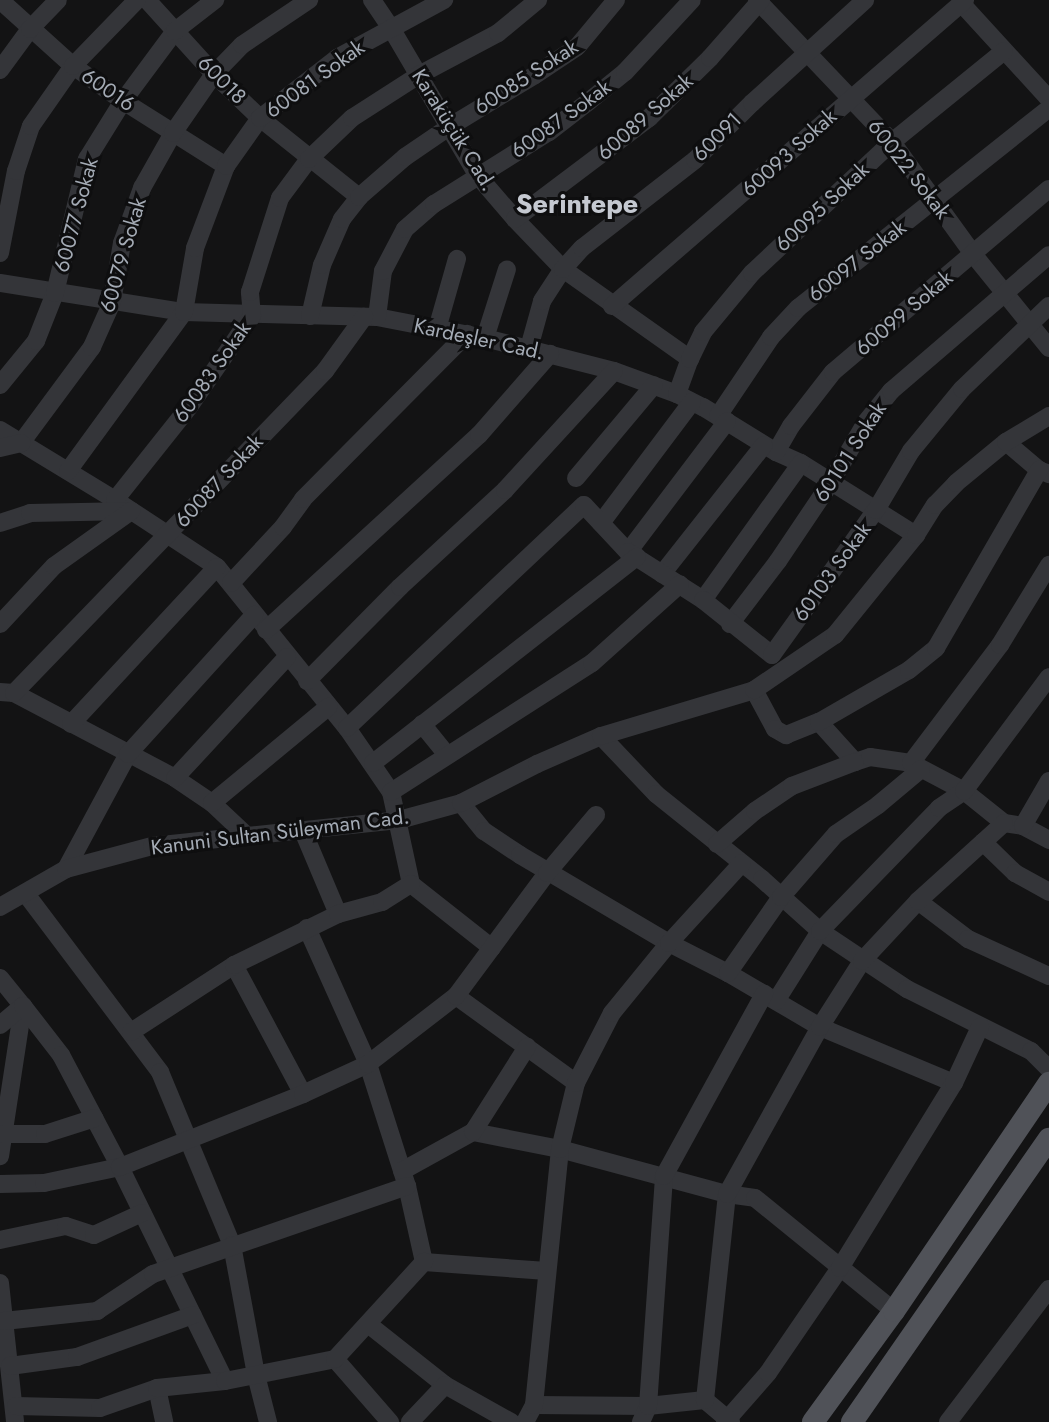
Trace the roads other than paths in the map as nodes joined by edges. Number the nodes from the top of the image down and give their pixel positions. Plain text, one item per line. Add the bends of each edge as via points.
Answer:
1 (0, 0) edge
2 (58, 0) edge
3 (137, 0) edge
4 (147, 0) edge
5 (215, 0) edge
6 (309, 0) edge
7 (372, 0) edge
8 (444, 0) edge
9 (538, 0) edge
10 (616, 0) edge
11 (692, 0) edge
12 (866, 0) edge
13 (759, 1) edge
14 (963, 2) edge
15 (391, 28) junction
16 (30, 29) junction
17 (175, 31) junction
18 (808, 51) junction
19 (1004, 51) junction
20 (73, 66) junction
21 (0, 70) edge
22 (214, 74) junction
23 (419, 75) junction
24 (851, 97) junction
25 (1049, 99) edge
26 (123, 101) junction
27 (1049, 108) edge
28 (260, 118) junction
29 (449, 126) junction
30 (173, 133) junction
31 (892, 142) junction
32 (309, 159) junction
33 (226, 166) junction
34 (478, 176) junction
35 (1049, 189) edge
36 (359, 197) junction
37 (936, 200) junction
38 (515, 219) junction
39 (0, 253) edge
40 (973, 255) junction
41 (1049, 255) edge
42 (457, 259) dead end
43 (507, 269) dead end
44 (563, 269) junction
45 (0, 283) edge
46 (55, 293) junction
47 (1005, 295) junction
48 (112, 302) junction
49 (612, 306) junction
50 (1049, 306) edge
51 (184, 312) junction
52 (252, 316) junction
53 (310, 316) junction
54 (371, 317) junction
55 (1032, 325) junction
56 (437, 328) junction
57 (466, 334) junction
58 (485, 338) junction
59 (529, 348) junction
60 (1049, 348) edge
61 (550, 354) junction
62 (690, 359) junction
63 (614, 371) junction
64 (0, 385) edge
65 (654, 385) junction
66 (685, 398) junction
67 (1049, 416) edge
68 (722, 418) junction
69 (0, 430) edge
70 (1006, 442) junction
71 (21, 443) junction
72 (0, 448) edge
73 (770, 448) junction
74 (801, 463) junction
75 (68, 471) junction
76 (1044, 472) edge
77 (576, 478) dead end
78 (831, 482) junction
79 (115, 500) junction
80 (876, 510) junction
81 (131, 511) junction
82 (0, 523) edge
83 (602, 523) junction
84 (916, 535) junction
85 (168, 536) junction
86 (633, 555) junction
87 (1049, 565) edge
88 (217, 567) junction
89 (662, 574) junction
90 (231, 583) junction
91 (680, 584) junction
92 (703, 600) junction
93 (254, 615) junction
94 (0, 624) edge
95 (729, 624) junction
96 (266, 630) junction
97 (772, 655) junction
98 (287, 657) junction
99 (787, 668) junction
100 (1049, 677) edge
101 (307, 681) junction
102 (754, 690) junction
103 (3, 693) edge
104 (328, 707) junction
105 (819, 722) junction
106 (71, 724) junction
107 (422, 724) junction
108 (347, 728) junction
109 (601, 736) junction
110 (128, 754) junction
111 (447, 755) junction
112 (855, 762) junction
113 (373, 764) junction
114 (916, 766) junction
115 (175, 778) junction
116 (1049, 781) edge
117 (964, 791) junction
118 (391, 792) junction
119 (212, 803) junction
120 (461, 803) junction
121 (596, 815) dead end
122 (399, 820) junction
123 (1004, 823) junction
124 (1023, 826) junction
125 (303, 831) junction
126 (247, 836) junction
127 (1049, 840) edge
128 (983, 842) junction
129 (717, 844) junction
130 (742, 863) junction
131 (66, 869) junction
132 (547, 873) junction
133 (411, 884) junction
134 (1049, 892) edge
135 (26, 894) junction
136 (781, 897) junction
137 (918, 901) junction
138 (0, 907) edge
139 (338, 914) junction
140 (307, 928) junction
141 (820, 931) junction
142 (669, 943) junction
143 (492, 948) junction
144 (862, 961) junction
145 (234, 964) junction
146 (728, 973) junction
147 (1049, 976) edge
148 (0, 978) edge
149 (456, 996) junction
150 (770, 997) junction
151 (22, 1006) junction
152 (0, 1025) edge
153 (820, 1027) junction
154 (980, 1027) junction
155 (131, 1032) junction
156 (527, 1047) junction
157 (368, 1064) junction
158 (1049, 1069) edge
159 (576, 1083) junction
160 (954, 1083) junction
161 (1049, 1083) edge
162 (303, 1094) junction
163 (95, 1118) junction
164 (473, 1132) junction
165 (3, 1134) junction
166 (1049, 1139) edge
167 (189, 1141) junction
168 (560, 1149) junction
169 (0, 1155) edge
170 (120, 1167) junction
171 (664, 1176) junction
172 (404, 1178) junction
173 (0, 1184) edge
174 (728, 1194) junction
175 (142, 1213) junction
176 (0, 1240) edge
177 (232, 1245) junction
178 (424, 1262) junction
179 (170, 1268) junction
180 (840, 1268) junction
181 (547, 1271) junction
182 (0, 1283) edge
183 (1049, 1289) edge
184 (2, 1309) edge
185 (894, 1311) junction
186 (193, 1315) junction
187 (368, 1324) junction
188 (334, 1359) junction
189 (10, 1366) junction
190 (256, 1375) junction
191 (225, 1381) junction
192 (445, 1385) junction
193 (157, 1388) junction
194 (705, 1400) junction
195 (534, 1405) junction
196 (15, 1414) edge
197 (644, 1414) edge
198 (727, 1421) edge
199 (164, 1422) edge
200 (268, 1422) edge
201 (390, 1422) edge
202 (410, 1422) edge
203 (511, 1422) edge
204 (525, 1422) edge
205 (813, 1422) edge
206 (852, 1422) edge
207 (948, 1422) edge

1 - 16 street, 60016
2 - 16 street
3 - 20 street
4 - 17 street, 60018
5 - 17 street, 60077 Sokak
6 - 22 street, 60079 Sokak via 242,45
7 - 15 street, Karaküçük Cad.
8 - 15 street, 60081 Sokak
9 - 23 street, 60083 Sokak via 498,33
10 - 29 street, 60085 Sokak via 577,47
11 - 34 street, 60087 Sokak via 625,72 549,132
12 - 18 street, 60091
13 - 18 street, 60022 Sokak
13 - 38 street, 60089 Sokak via 710,58 649,118
14 - 19 street
14 - 24 street, 60093 Sokak
15 - 23 street, Karaküçük Cad.
15 - 28 street, 60081 Sokak via 337,58
16 - 20 street, 60016
16 - 21 street
17 - 22 street, 60018
17 - 26 street, 60077 Sokak
18 - 24 street, 60022 Sokak
18 - 44 street, 60091 via 695,160 582,248
19 - 25 street
19 - 31 street, 60095 Sokak
20 - 26 street, 60016
20 - 39 street via 32,126 15,171
22 - 28 street, 60018
22 - 30 street, 60079 Sokak
23 - 29 street, Karaküçük Cad.
23 - 32 street, 60083 Sokak via 352,118
24 - 31 street, 60022 Sokak
24 - 49 street, 60093 Sokak
26 - 30 street, 60016
26 - 46 street, 60077 Sokak via 87,159
27 - 37 street, 60097 Sokak
28 - 32 street, 60018
28 - 33 street, 60081 Sokak
29 - 34 street, Karaküçük Cad.
29 - 36 street, 60085 Sokak
30 - 33 street, 60016
30 - 48 street, 60079 Sokak via 142,188 122,243
31 - 37 street, 60022 Sokak
31 - 62 street, 60095 Sokak via 752,273 704,332
32 - 36 street, 60018
32 - 52 street, 60083 Sokak via 280,198 250,292
33 - 51 street, 60081 Sokak via 195,248
34 - 38 street, Karaküçük Cad.
34 - 54 street, 60087 Sokak via 434,204 405,229 383,271
35 - 40 street, 60099 Sokak
36 - 53 street, 60085 Sokak via 342,219 322,265
37 - 40 street, 60022 Sokak
37 - 68 street, 60097 Sokak via 798,308 771,337
38 - 44 street, Karaküçük Cad.
40 - 47 street, 60022 Sokak
40 - 73 street, 60099 Sokak via 833,372
41 - 47 street, 60101 Sokak
42 - 56 street
43 - 58 street
44 - 49 street, Karaküçük Cad.
44 - 59 street, 60091 via 542,301
45 - 46 street, Kardeşler Cad.
46 - 48 street, Kardeşler Cad.
46 - 64 street, 60077 Sokak via 36,341
47 - 55 street, 60022 Sokak
47 - 78 street, 60101 Sokak via 891,392 866,422
48 - 51 street, Kardeşler Cad.
48 - 71 street, 60079 Sokak via 92,347
49 - 62 street, Karaküçük Cad.
50 - 55 street, 60103 Sokak
51 - 52 street, Kardeşler Cad.
51 - 75 street, 60081 Sokak
52 - 53 street, Kardeşler Cad.
52 - 79 street, 60083 Sokak via 189,407
53 - 54 street, Kardeşler Cad.
54 - 56 street, Kardeşler Cad.
54 - 85 street, 60087 Sokak
55 - 60 street, 60022 Sokak
55 - 80 street, 60103 Sokak via 962,389 911,451
56 - 57 street, Kardeşler Cad.
57 - 58 street, Kardeşler Cad.
57 - 90 street via 303,499
58 - 59 street, Kardeşler Cad.
59 - 61 street, Kardeşler Cad.
61 - 63 street, Kardeşler Cad.
61 - 96 street via 479,435
62 - 66 street, 60095 Sokak
63 - 65 street, Kardeşler Cad.
63 - 101 street via 505,490 400,587
65 - 66 street, Kardeşler Cad.
65 - 77 street
66 - 68 street, Kardeşler Cad.
66 - 83 street, 60095 Sokak
67 - 70 street, Kanuni Sultan Süleyman Cad.
68 - 73 street, Kardeşler Cad.
68 - 86 street, 60097 Sokak
69 - 71 street
70 - 76 street
70 - 84 street, Kanuni Sultan Süleyman Cad. via 935,504
71 - 72 street
71 - 75 street
73 - 74 street, Kardeşler Cad.
73 - 89 street, 60099 Sokak
74 - 78 street, Kardeşler Cad.
74 - 92 street
75 - 79 street
76 - 105 street via 936,648 909,670
78 - 80 street, Kardeşler Cad.
78 - 95 street, 60101 Sokak via 778,561
79 - 81 street
80 - 84 street, Kardeşler Cad.
80 - 97 street, 60103 Sokak
81 - 82 street via 30,513
81 - 85 street
81 - 94 street via 54,566
83 - 86 street
83 - 108 street via 584,505
84 - 99 street, Kanuni Sultan Süleyman Cad. via 835,634
85 - 88 street
85 - 103 street, 60087 Sokak
86 - 89 street
86 - 107 street, 60097 Sokak
87 - 114 street
88 - 90 street
88 - 106 street
89 - 91 street
90 - 93 street
91 - 92 street
91 - 111 street via 592,663
92 - 95 street
93 - 96 street
93 - 110 street
95 - 97 street
96 - 98 street
97 - 99 street
98 - 101 street
98 - 115 street
99 - 102 street, Kanuni Sultan Süleyman Cad.
100 - 117 street
101 - 104 street
102 - 105 street via 775,729 786,735
102 - 109 street, Kanuni Sultan Süleyman Cad.
103 - 106 street
104 - 108 street
104 - 119 street
105 - 112 street
106 - 110 street
107 - 111 street
107 - 113 street, 60097 Sokak
108 - 113 street
109 - 120 street, Kanuni Sultan Süleyman Cad.
109 - 129 street via 656,794
110 - 115 street
110 - 131 street
111 - 118 street
112 - 114 street via 870,757
112 - 129 street via 792,786 754,811
113 - 118 street
114 - 117 street
114 - 136 street via 878,805 836,834
115 - 119 street
116 - 124 street
117 - 123 street
117 - 141 street via 939,808
118 - 122 street
119 - 126 street
120 - 122 street, Kanuni Sultan Süleyman Cad.
120 - 132 street via 484,831
121 - 132 street
122 - 125 street, Kanuni Sultan Süleyman Cad.
122 - 133 street
123 - 124 street
123 - 128 street
124 - 127 street
125 - 126 street, Kanuni Sultan Süleyman Cad.
125 - 139 street
126 - 131 street, Kanuni Sultan Süleyman Cad. via 152,846
128 - 134 street via 1015,873
128 - 137 street
129 - 130 street
130 - 136 street
130 - 142 street
131 - 135 street, Kanuni Sultan Süleyman Cad.
132 - 142 street
132 - 143 street
133 - 139 street via 382,902
133 - 143 street
135 - 138 street, Kanuni Sultan Süleyman Cad.
135 - 155 street
136 - 141 street
136 - 146 street
137 - 144 street
137 - 147 street via 968,939
139 - 140 street
140 - 145 street
140 - 157 street
141 - 144 street
141 - 150 street
142 - 146 street
142 - 159 street via 612,1013
143 - 149 street
144 - 153 street
144 - 154 street
145 - 155 street
145 - 162 street
146 - 150 street
148 - 151 street
149 - 156 street
149 - 157 street
150 - 153 street
150 - 171 street
151 - 152 street
151 - 163 street via 60,1055
151 - 165 street
153 - 160 street
153 - 174 street
154 - 158 street via 1031,1051
154 - 160 street
155 - 167 street via 160,1072
156 - 159 street
156 - 164 street
157 - 162 street
157 - 172 street
159 - 168 street
160 - 180 street
161 - 185 main road
162 - 167 street
163 - 165 street via 45,1134
163 - 170 street
164 - 168 street
164 - 172 street
165 - 169 street
166 - 206 main road
167 - 170 street
167 - 177 street
168 - 171 street
168 - 181 street
170 - 173 street via 44,1183
170 - 175 street
171 - 174 street
171 - 197 street
172 - 177 street
172 - 178 street
174 - 180 street via 755,1198
174 - 194 street
175 - 176 street via 94,1235 66,1226
175 - 179 street
177 - 179 street
177 - 190 street
178 - 181 street
178 - 187 street
179 - 184 street via 153,1274 97,1311
179 - 186 street
180 - 185 street
180 - 198 street via 768,1373
181 - 195 street
182 - 184 street
183 - 207 street
184 - 189 street
185 - 205 main road
186 - 189 street via 77,1358
186 - 191 street
187 - 188 street
187 - 192 street
188 - 190 street
188 - 201 street
189 - 196 street
190 - 191 street
190 - 200 street
191 - 193 street
192 - 202 street
192 - 203 street
193 - 196 street via 100,1408
193 - 199 street
194 - 197 street
194 - 198 street
195 - 197 street
195 - 204 street

